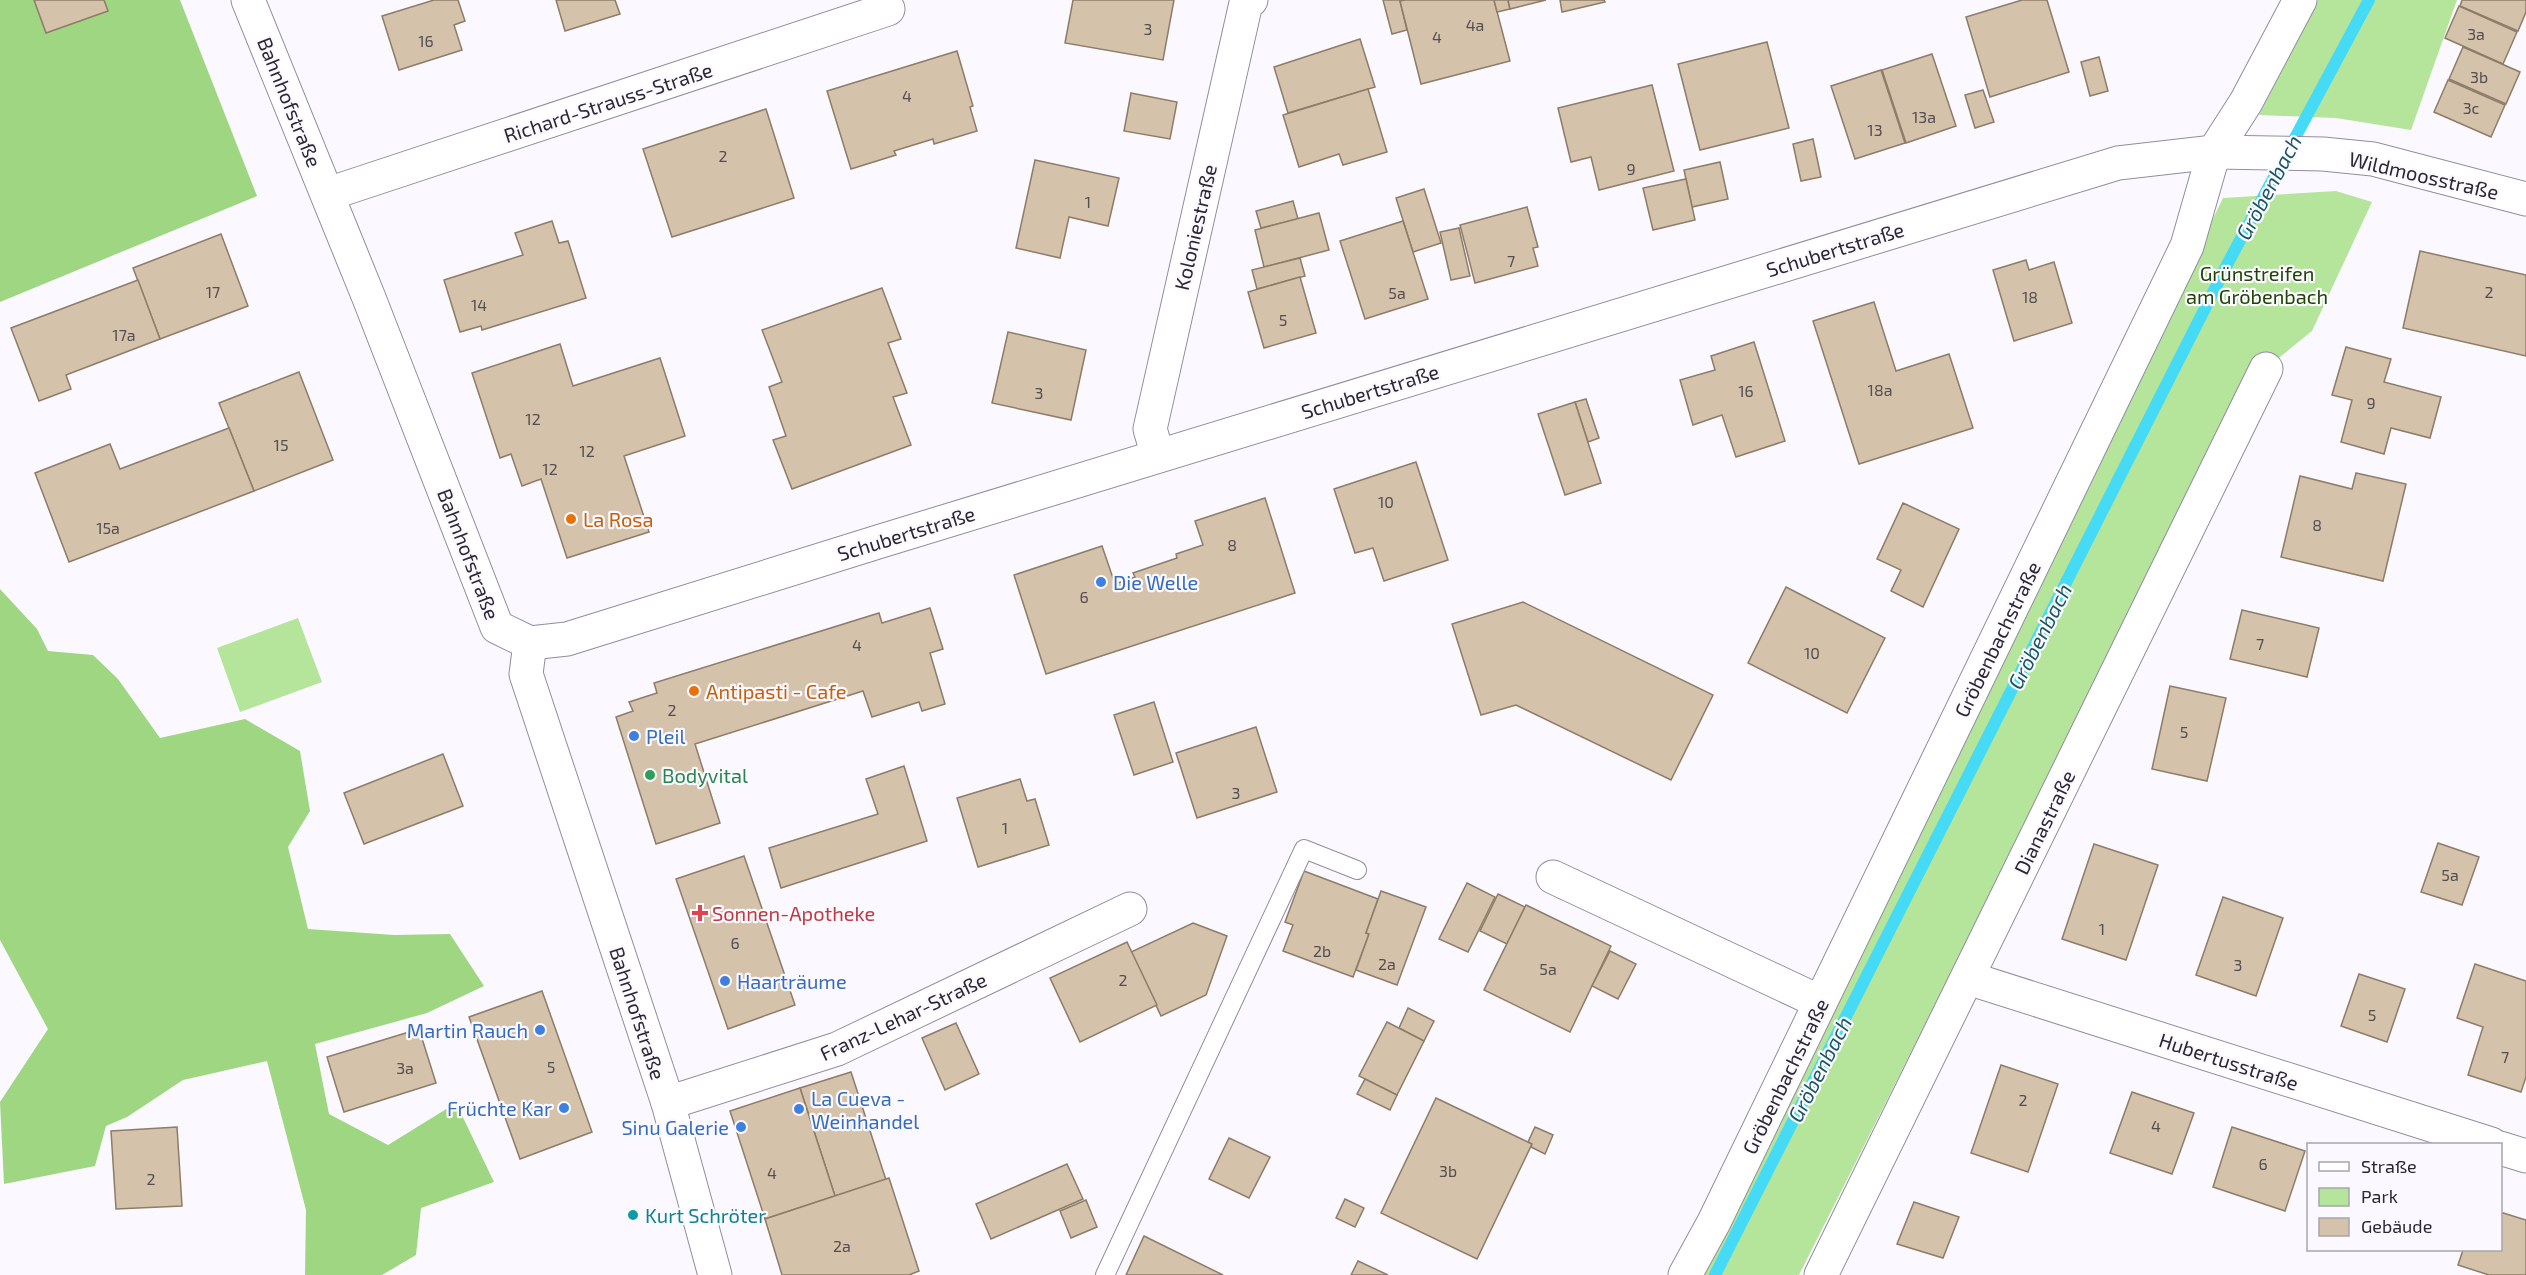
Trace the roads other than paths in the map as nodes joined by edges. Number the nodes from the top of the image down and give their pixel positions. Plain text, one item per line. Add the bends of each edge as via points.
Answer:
1 (248, 0) edge
2 (1251, 0) edge
3 (2300, 0) edge
4 (888, 9) dead end
5 (2214, 152) junction
6 (328, 194) junction
7 (2526, 199) edge
8 (2265, 369) dead end
9 (1158, 456) junction
10 (530, 643) junction
11 (1357, 870) dead end
12 (1553, 877) dead end
13 (1130, 909) dead end
14 (1968, 978) junction
15 (1820, 1002) junction
16 (668, 1103) junction
17 (2488, 1143) edge
18 (2502, 1149) edge
19 (2526, 1156) edge
20 (715, 1275) edge
21 (1105, 1275) edge
22 (1684, 1275) edge
23 (1821, 1275) edge

1 - 6 street, Bahnhofstraße
2 - 9 street, Koloniestraße via 1246,3 1150,429
3 - 5 street, Gröbenbachstraße via 2246,102
4 - 6 street, Richard-Strauss-Straße
5 - 7 street, Wildmoosstraße via 2373,159
5 - 9 street, Schubertstraße via 2118,163
5 - 15 street, Gröbenbachstraße via 2187,246
6 - 10 street, Bahnhofstraße via 497,627
8 - 14 street, Dianastraße
9 - 10 street, Schubertstraße via 567,639
10 - 16 street, Bahnhofstraße via 526,674
11 - 21 lane via 1304,849
12 - 15 street
13 - 16 street, Franz-Lehar-Straße via 837,1049
14 - 17 street, Hubertusstraße
14 - 23 street, Dianastraße
15 - 22 street, Gröbenbachstraße via 1714,1222
16 - 20 street, Bahnhofstraße
18 - 19 street

